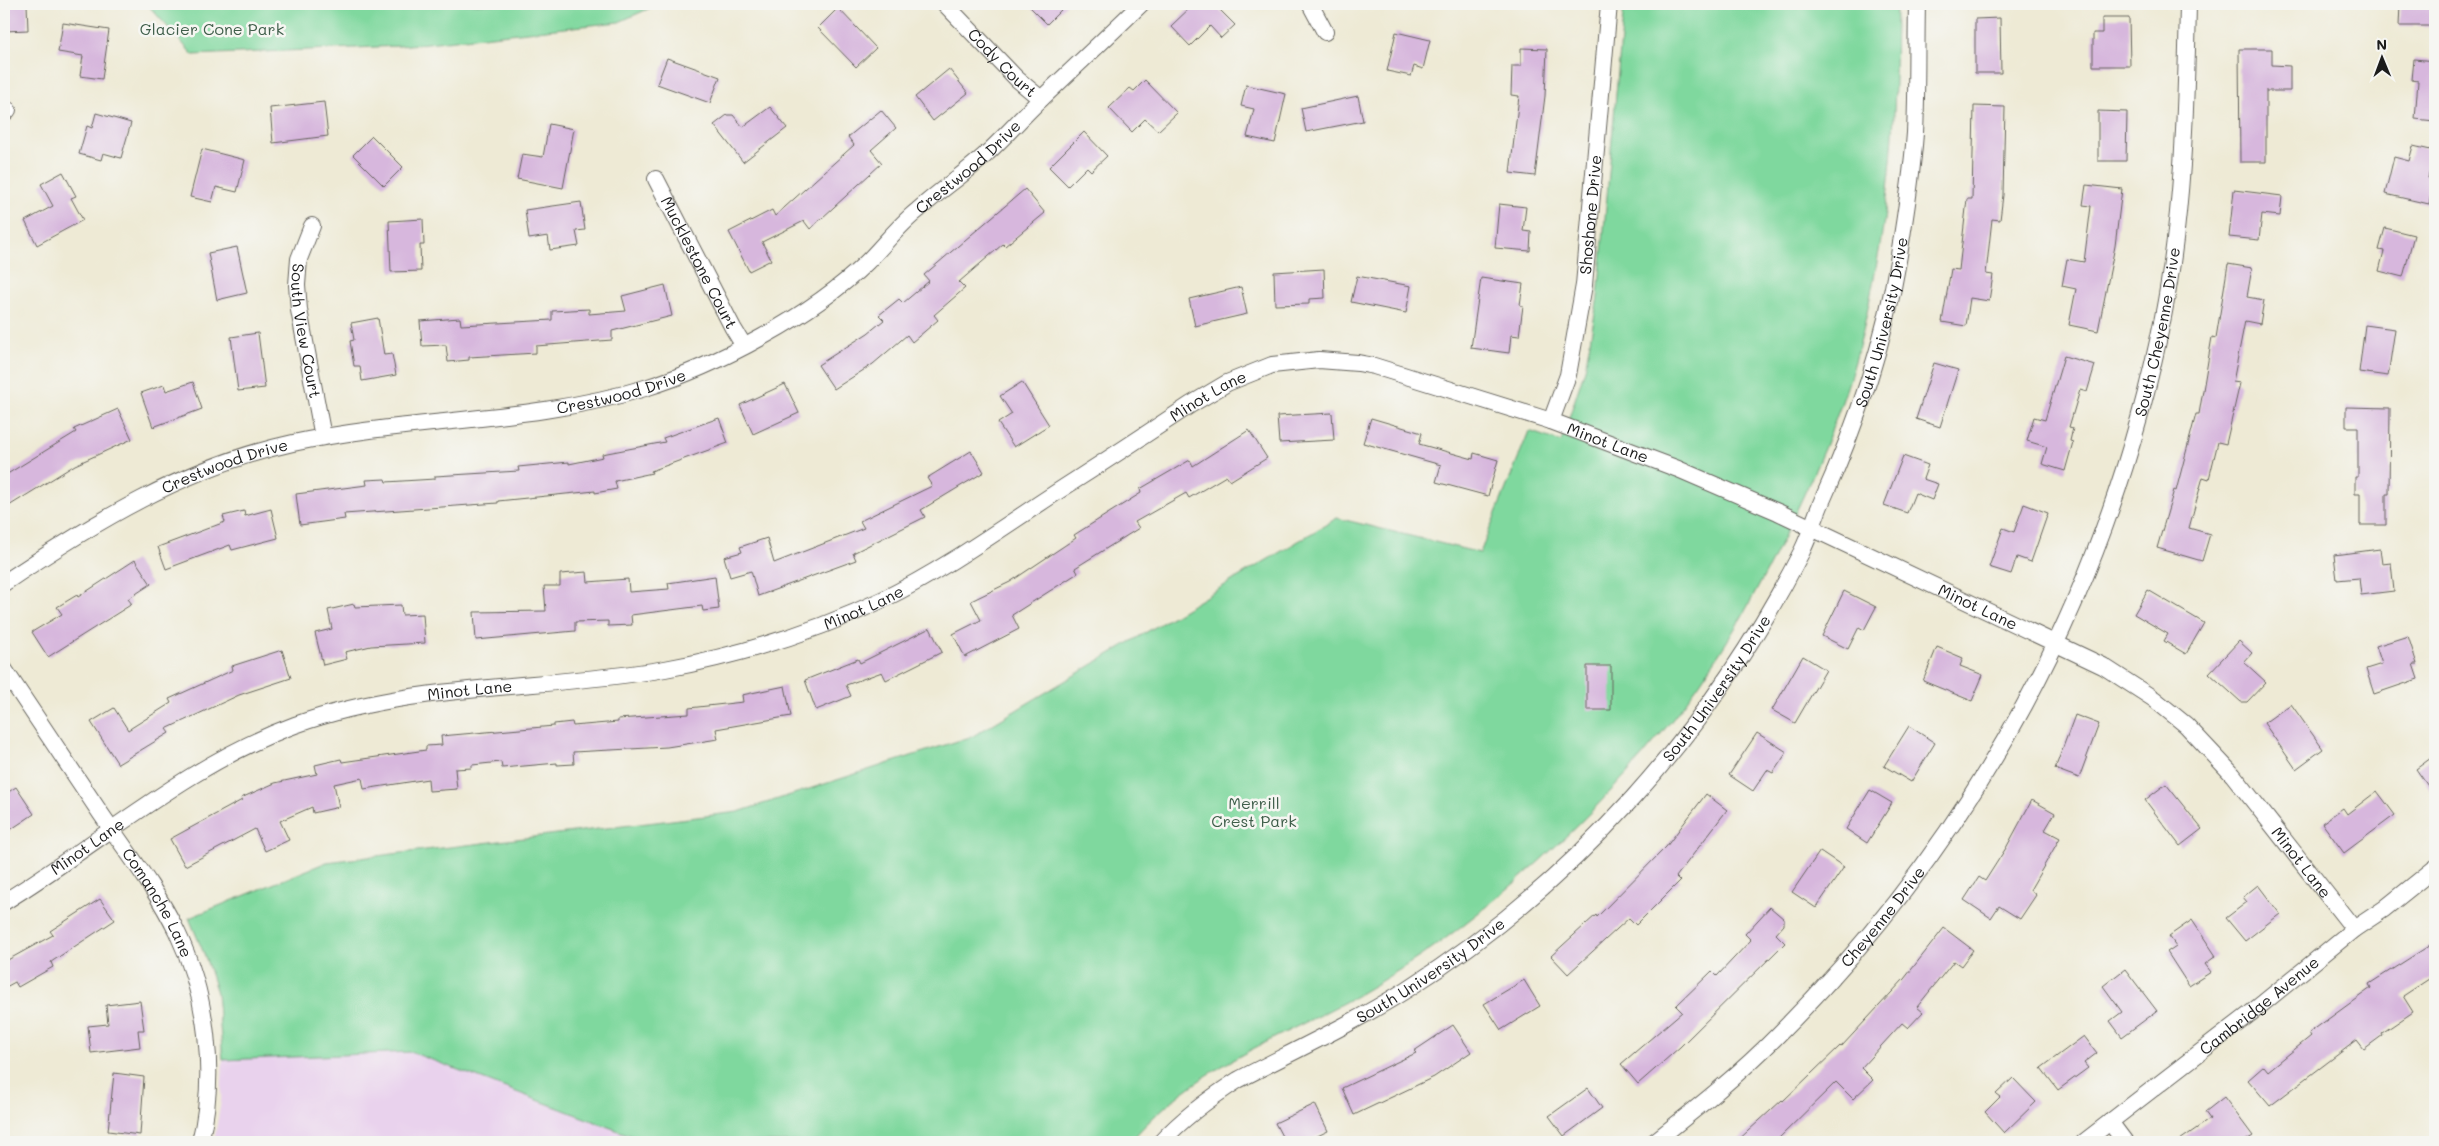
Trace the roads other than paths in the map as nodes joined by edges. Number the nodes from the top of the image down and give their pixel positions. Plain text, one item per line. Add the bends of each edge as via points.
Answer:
1 (944, 4) edge
2 (1141, 4) edge
3 (1310, 4) edge
4 (1609, 4) edge
5 (1917, 4) edge
6 (2188, 4) edge
7 (1325, 32) dead end
8 (1041, 99) junction
9 (656, 179) dead end
10 (312, 226) dead end
11 (744, 346) junction
12 (1551, 420) junction
13 (323, 437) junction
14 (1810, 529) junction
15 (4, 583) edge
16 (2055, 644) junction
17 (4, 669) edge
18 (112, 829) junction
19 (2435, 868) edge
20 (4, 902) edge
21 (2354, 929) junction
22 (2110, 1122) junction
23 (200, 1142) edge
24 (1161, 1142) edge
25 (1654, 1142) edge
26 (2084, 1142) edge
27 (2125, 1142) edge

1 - 8 street, Cody Court via 1017,79
2 - 8 street, Crestwood Drive
3 - 7 street
4 - 12 street, Shoshone Drive via 1584,285 1568,375
5 - 14 street, South University Drive via 1914,133 1898,265 1883,333 1860,411
6 - 16 street, South Cheyenne Drive via 2182,179 2163,314 2148,386 2115,499
8 - 11 street, Crestwood Drive via 986,154 917,210 867,261 816,303
9 - 11 street, Mucklestone Court
10 - 13 street, South View Court via 299,259 297,285
11 - 13 street, Crestwood Drive via 647,387 598,401 543,411
12 - 14 street, Minot Lane via 1678,469
12 - 18 street, Minot Lane via 1374,366 1319,360 1272,365 1227,383 1190,405 934,571 884,599 822,626 780,641 663,669 426,695 329,714 236,751
13 - 15 street, Crestwood Drive via 246,456 177,481 117,510
14 - 16 street, Minot Lane
14 - 24 street, South University Drive via 1804,548 1750,644 1708,706 1646,784 1556,876 1492,930 1408,989 1238,1080 1219,1092
16 - 21 street, Minot Lane via 2122,676 2186,726 2233,774
16 - 25 street, Cheyenne Drive via 2010,732 1968,804 1882,921 1778,1036
17 - 18 street, Comanche Lane
18 - 20 street, Minot Lane
18 - 23 street, Comanche Lane via 176,931 200,999 208,1075
19 - 21 street, Cambridge Avenue
21 - 22 street, Cambridge Avenue
22 - 26 street, Cambridge Avenue
22 - 27 street

